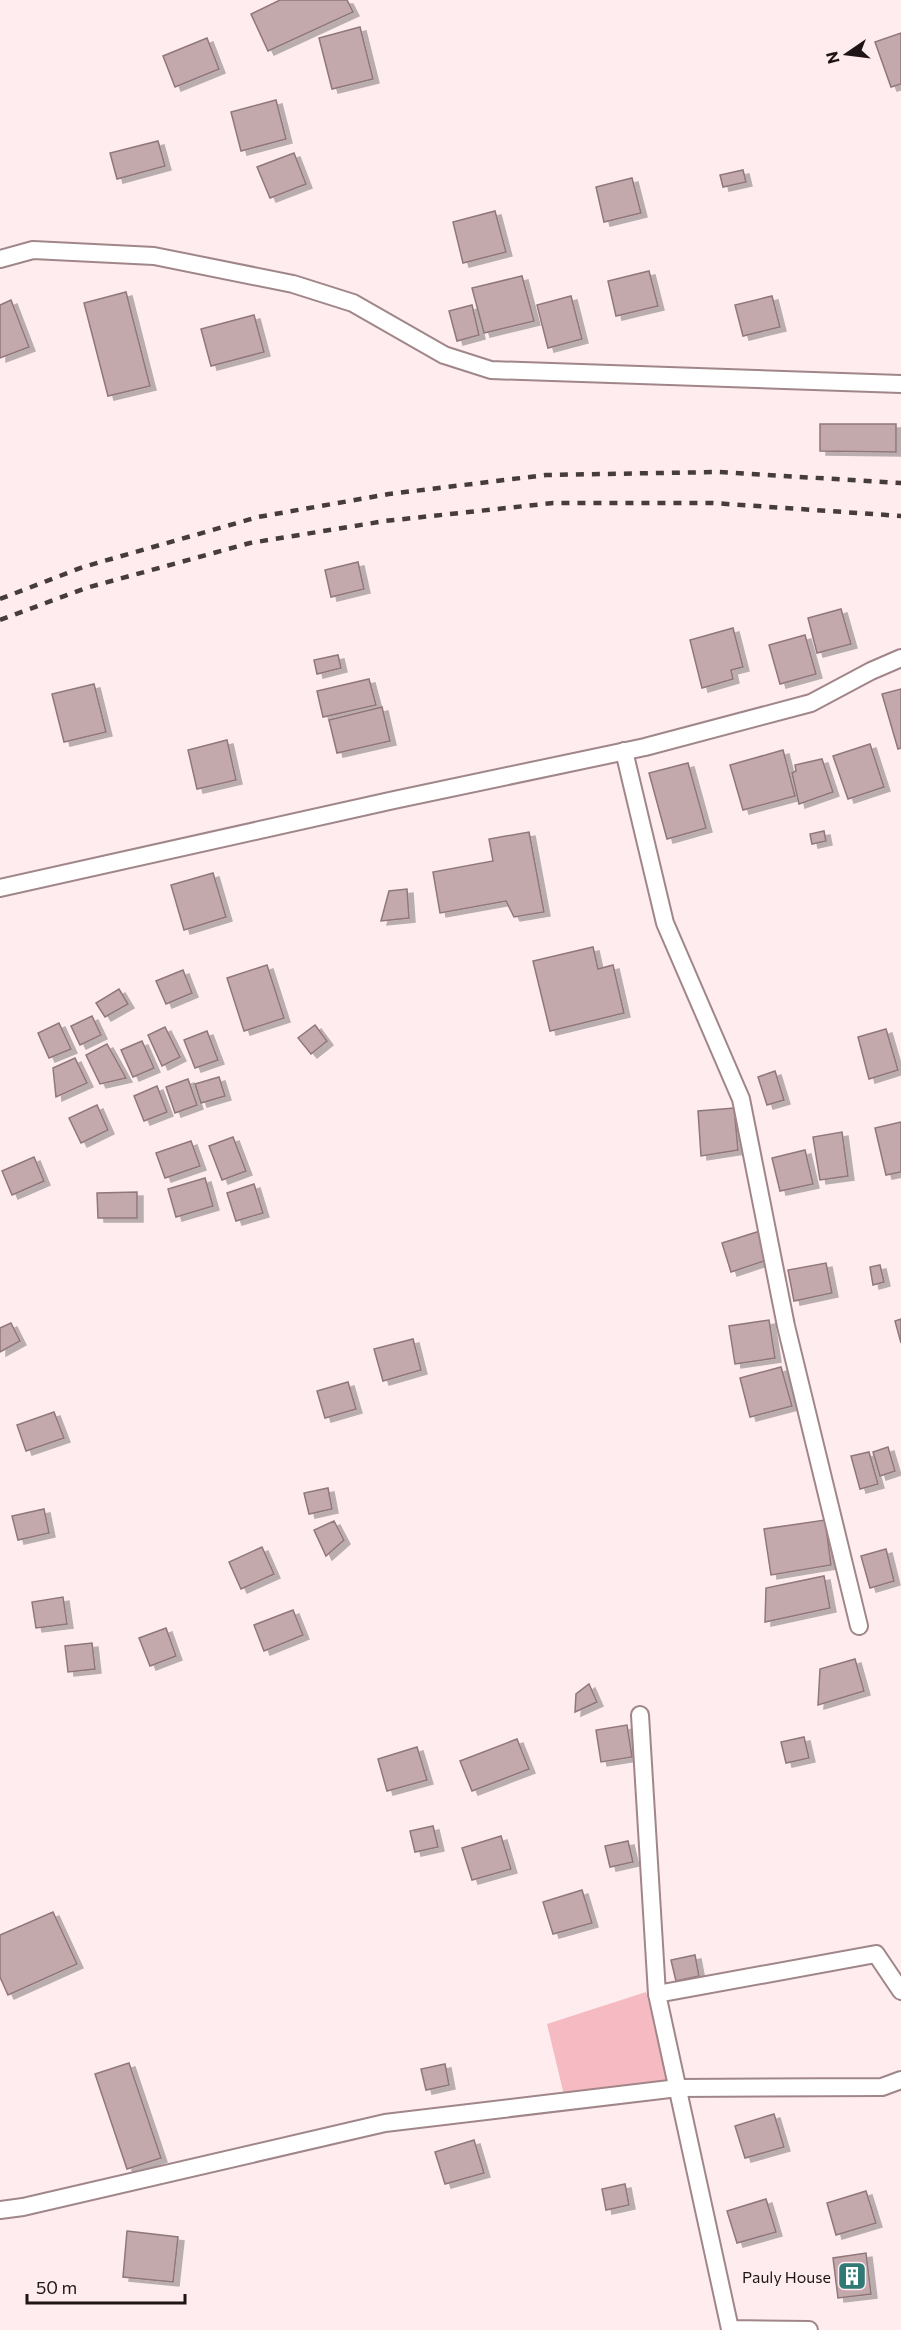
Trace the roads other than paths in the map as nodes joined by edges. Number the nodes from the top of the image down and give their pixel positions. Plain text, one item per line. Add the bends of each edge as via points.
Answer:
1 (0, 259) edge
2 (901, 384) edge
3 (901, 658) edge
4 (624, 752) junction
5 (0, 888) edge
6 (859, 1626) dead end
7 (640, 1715) dead end
8 (901, 1991) edge
9 (657, 1994) junction
10 (901, 2080) edge
11 (678, 2088) junction
12 (0, 2210) edge
13 (809, 2330) edge

1 - 2 street via 33,250 154,256 293,284 353,303 444,355 491,370
3 - 4 street via 811,703
4 - 5 street
4 - 6 street via 665,923 741,1098 786,1326
7 - 9 street
8 - 9 street via 876,1954
9 - 11 street
10 - 11 street via 882,2087
11 - 12 street via 385,2123
11 - 13 street via 730,2329

